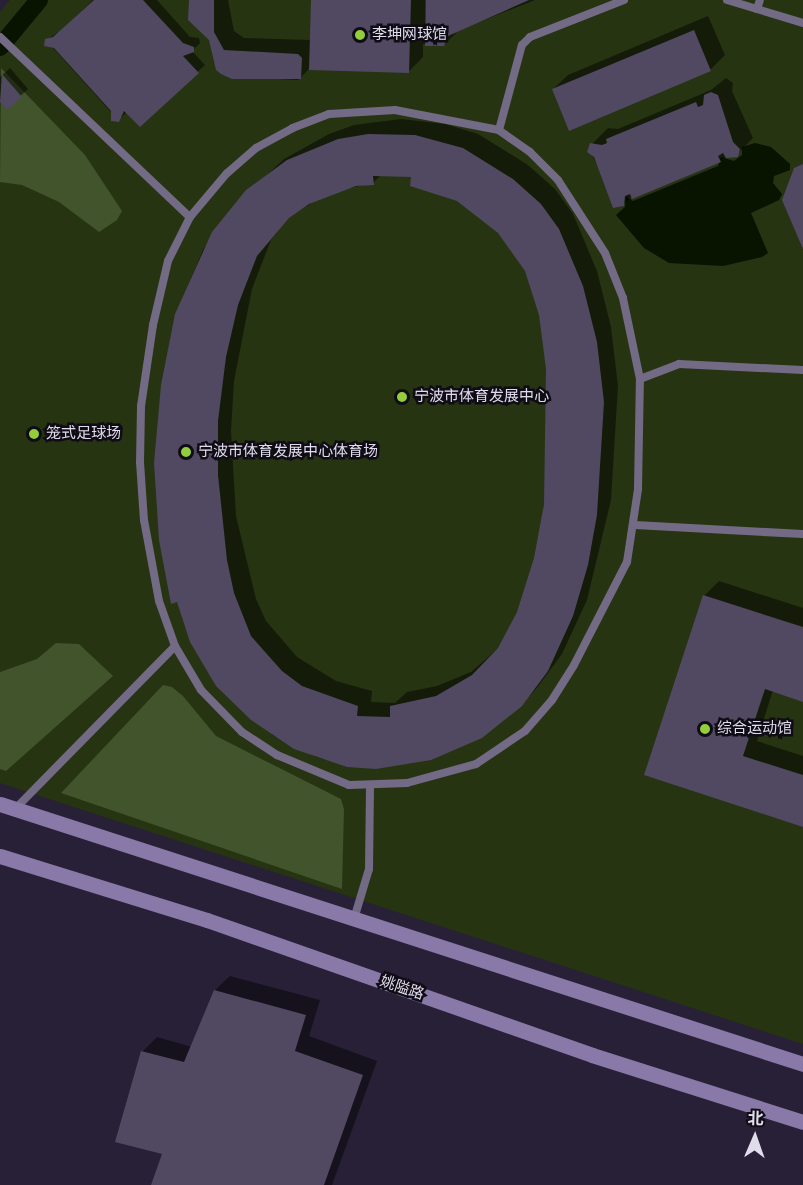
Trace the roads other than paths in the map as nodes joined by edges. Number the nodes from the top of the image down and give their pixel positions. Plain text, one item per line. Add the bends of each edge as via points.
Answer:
1 (624, 0) edge
2 (728, 0) edge
3 (760, 0) edge
4 (757, 9) junction
5 (803, 23) edge
6 (0, 37) edge
7 (499, 130) junction
8 (190, 217) junction
9 (803, 370) edge
10 (640, 379) junction
11 (635, 525) junction
12 (803, 534) edge
13 (175, 646) junction
14 (370, 786) junction
15 (0, 804) edge
16 (15, 809) junction
17 (0, 856) edge
18 (354, 919) junction
19 (803, 1064) edge
20 (803, 1122) edge

1 - 7 lane via 530,37 517,57
2 - 4 lane
3 - 4 lane
4 - 5 lane
6 - 8 lane
7 - 8 lane via 395,110 329,114 256,148 227,173
7 - 10 lane via 530,152 558,180 605,253 623,298
8 - 13 lane via 168,261 145,364 141,406 144,520 159,601
9 - 10 lane via 679,364
10 - 11 lane
11 - 12 lane
11 - 14 lane via 627,561 574,665 525,731 476,764 407,783
13 - 14 lane via 201,690 242,732 277,754 326,776 350,785
13 - 16 lane
14 - 18 lane via 369,869
15 - 16 main road
16 - 18 main road
17 - 20 main road, 姚隘路 via 207,920 592,1055
18 - 19 main road

